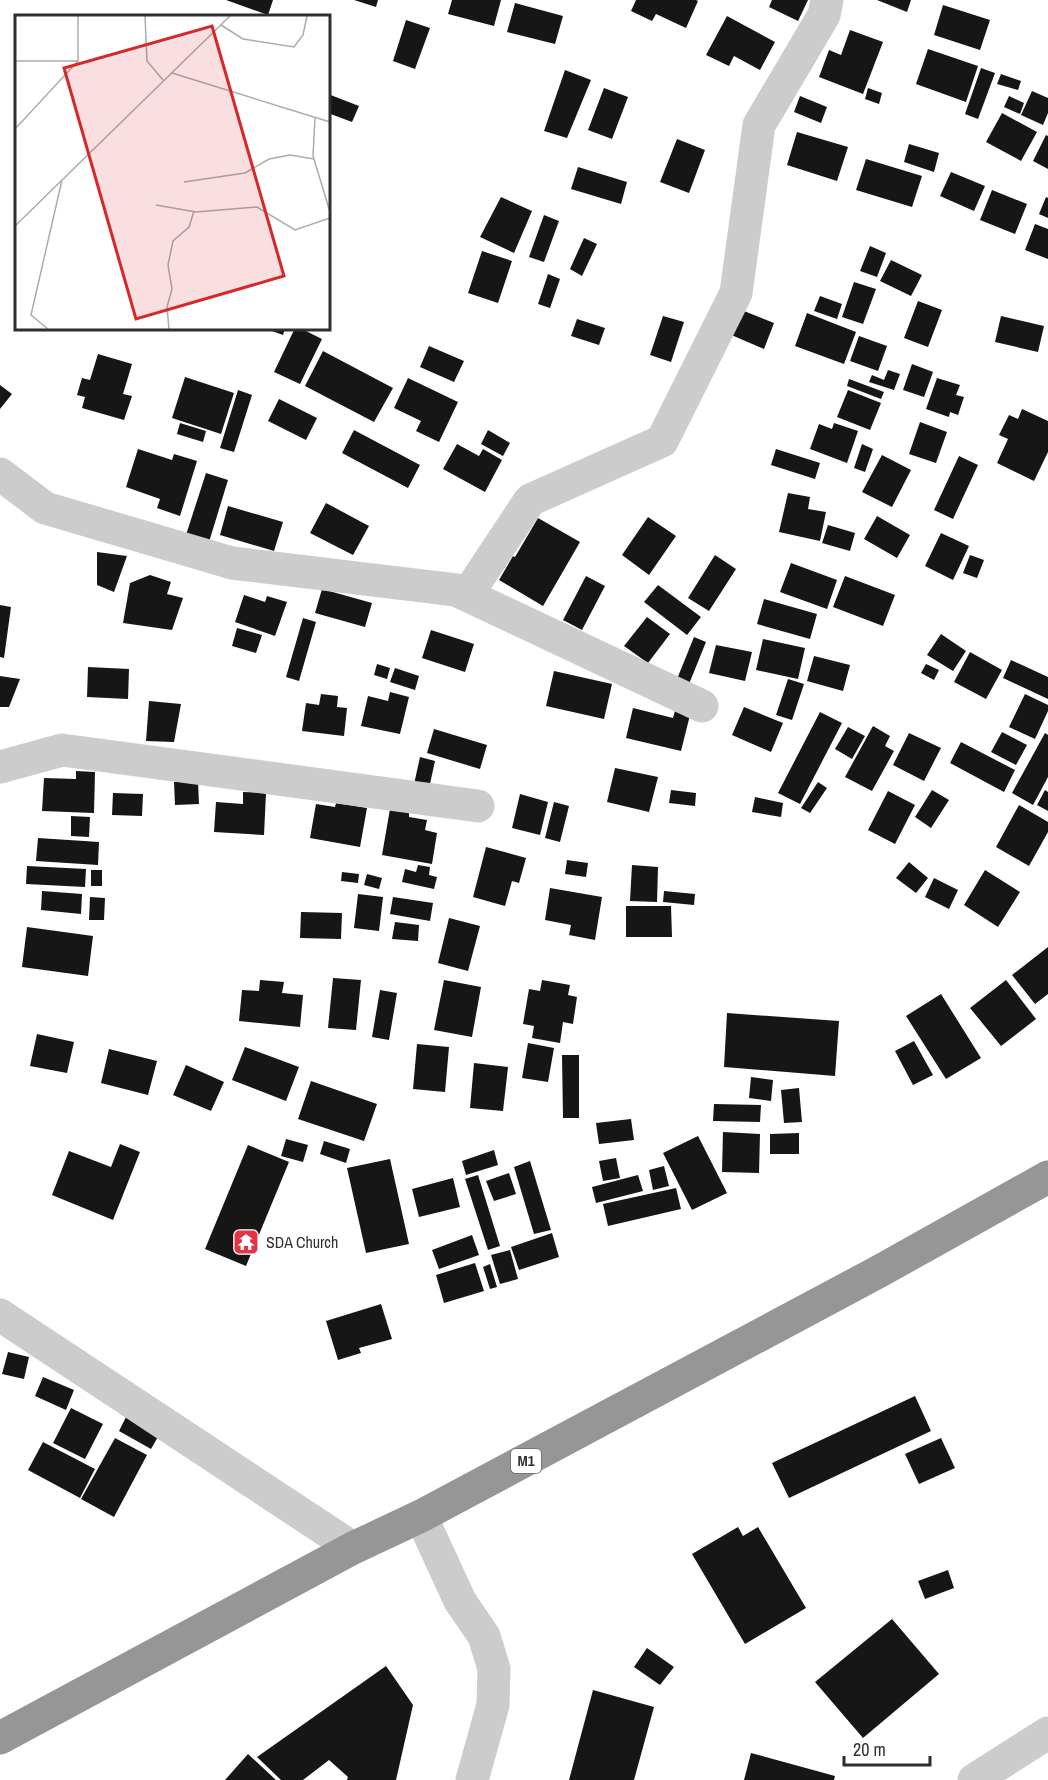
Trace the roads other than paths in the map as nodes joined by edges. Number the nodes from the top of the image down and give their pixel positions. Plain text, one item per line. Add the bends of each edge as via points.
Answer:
1 (827, 0) edge
2 (0, 474) edge
3 (467, 595) junction
4 (702, 706) dead end
5 (0, 767) edge
6 (478, 806) dead end
7 (1048, 1177) edge
8 (0, 1315) edge
9 (421, 1516) junction
10 (353, 1548) junction
11 (1048, 1733) edge
12 (0, 1738) edge
13 (472, 1780) edge
14 (974, 1780) edge

1 - 3 street via 824,15 759,126 736,293 662,441 530,500
2 - 3 street via 45,508 232,563 456,590
3 - 4 street
5 - 6 street via 62,750
7 - 9 highway, M1
8 - 10 street
9 - 10 highway, M1
9 - 13 street via 460,1601 484,1636 494,1669 493,1705
10 - 12 highway, M1
11 - 14 street

